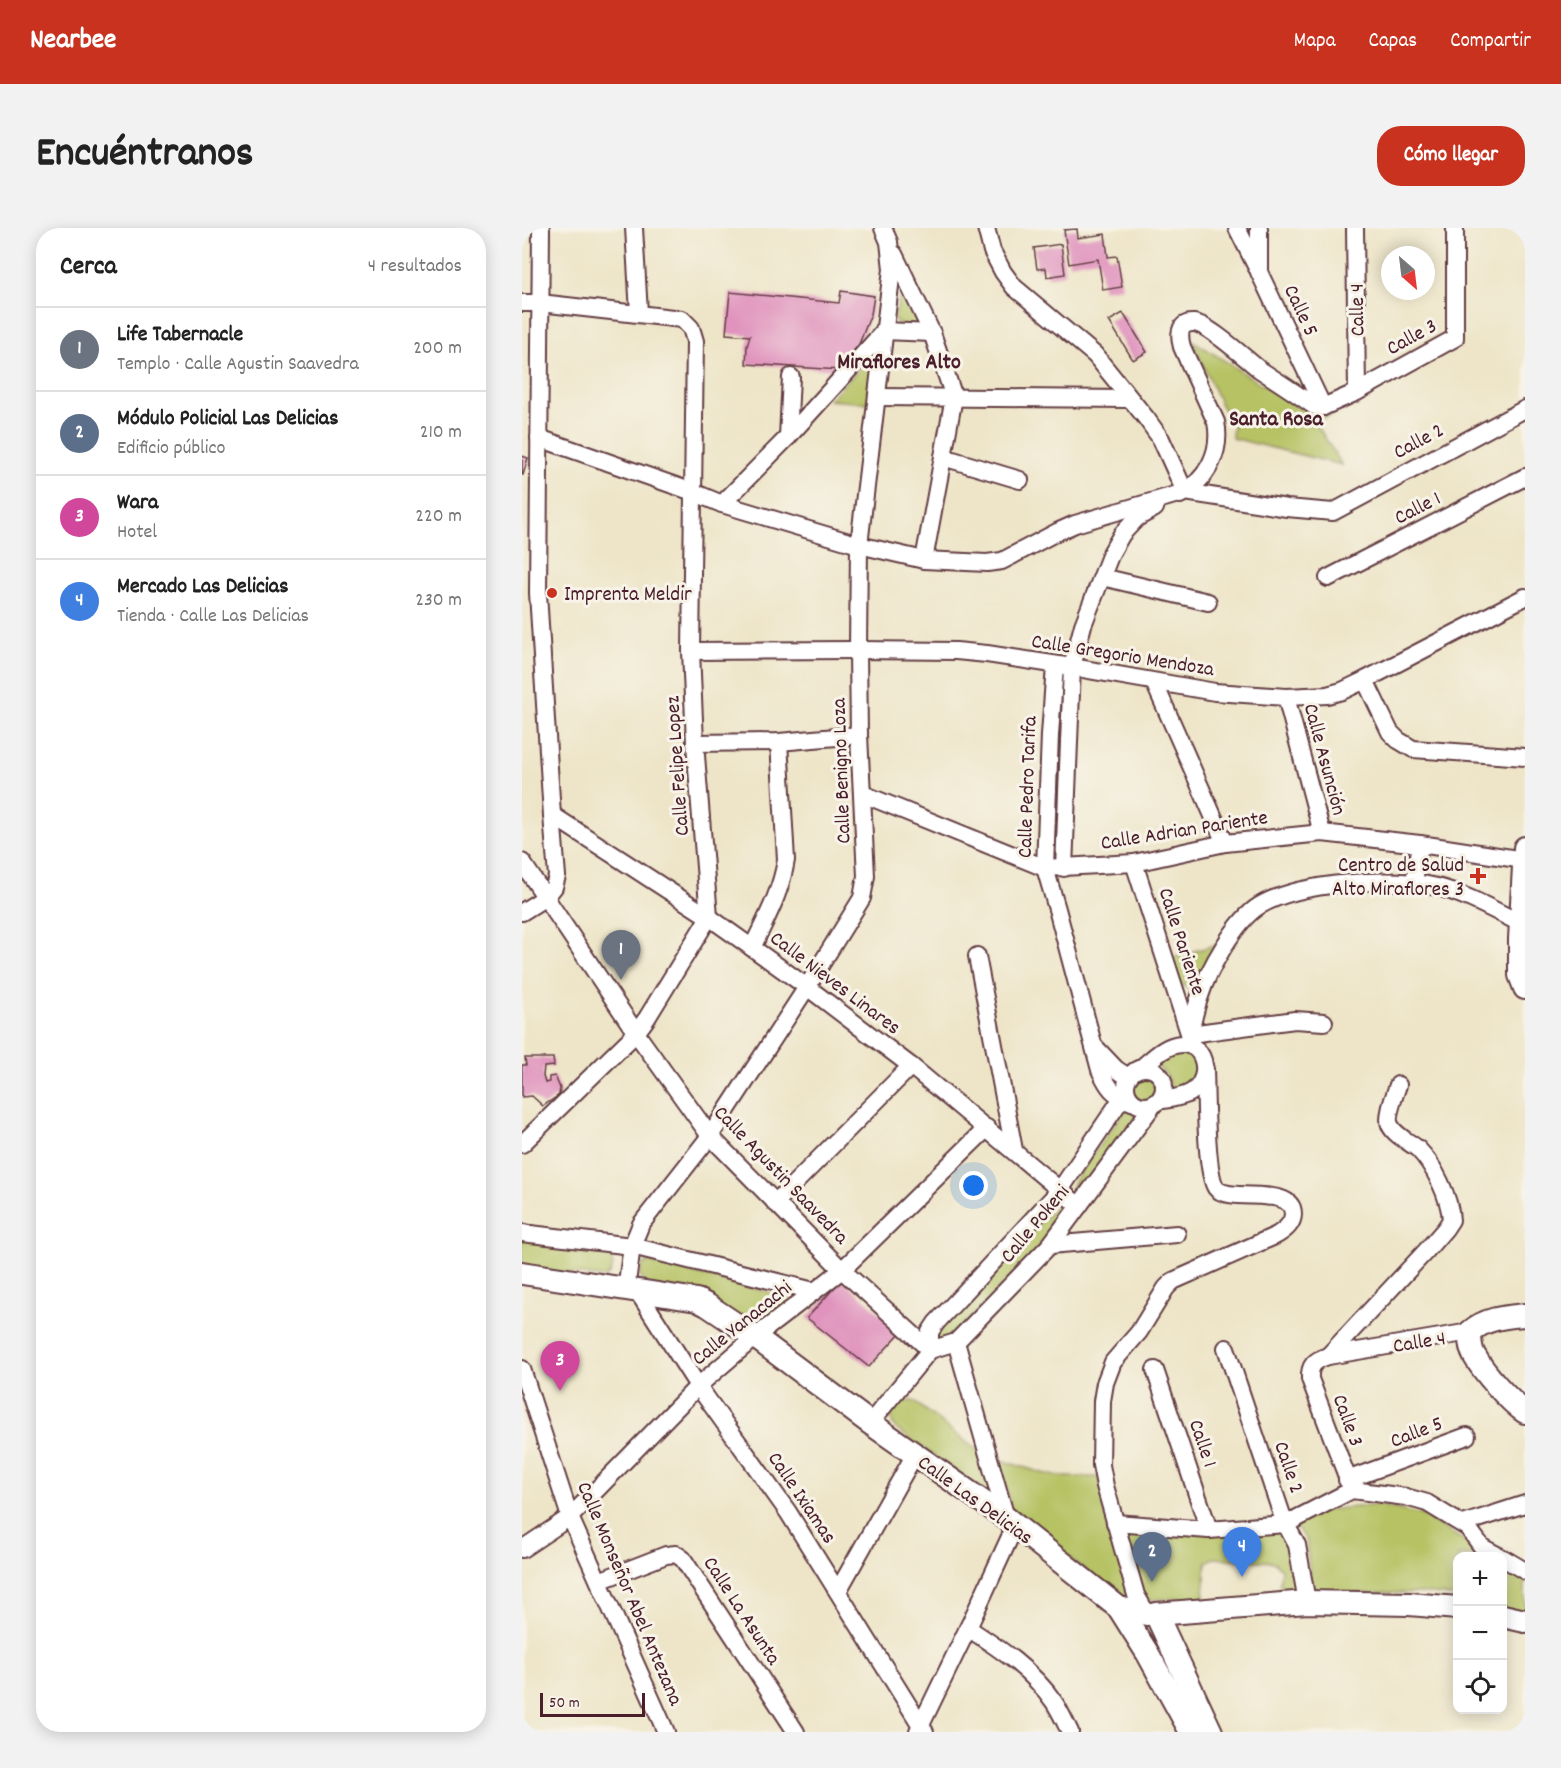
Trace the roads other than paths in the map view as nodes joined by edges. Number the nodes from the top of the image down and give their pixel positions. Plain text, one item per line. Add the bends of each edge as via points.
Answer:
1 (541, 228) edge
2 (634, 228) edge
3 (986, 228) edge
4 (1237, 228) edge
5 (1259, 228) edge
6 (1355, 228) edge
7 (1455, 228) edge
8 (886, 235) edge
9 (1259, 272) junction
10 (522, 303) edge
11 (540, 303) junction
12 (639, 313) junction
13 (884, 331) junction
14 (932, 333) junction
15 (791, 378) dead end
16 (1357, 392) junction
17 (878, 397) junction
18 (954, 397) junction
19 (1129, 399) junction
20 (1323, 407) junction
21 (1525, 409) edge
22 (788, 437) junction
23 (539, 438) junction
24 (943, 457) junction
25 (1525, 477) edge
26 (1020, 480) dead end
27 (693, 492) junction
28 (1185, 492) junction
29 (722, 504) junction
30 (859, 545) junction
31 (924, 560) junction
32 (1102, 577) junction
33 (1328, 578) dead end
34 (1525, 597) edge
35 (1208, 602) dead end
36 (858, 650) junction
37 (692, 651) junction
38 (1064, 666) junction
39 (1365, 680) junction
40 (1154, 682) junction
41 (1286, 698) junction
42 (859, 735) junction
43 (779, 742) junction
44 (695, 744) junction
45 (1525, 757) edge
46 (863, 794) junction
47 (552, 815) junction
48 (1322, 833) junction
49 (1225, 843) junction
50 (1420, 844) junction
51 (1525, 854) edge
52 (522, 862) edge
53 (1134, 863) junction
54 (1045, 868) junction
55 (1064, 868) junction
56 (1414, 882) junction
57 (546, 897) junction
58 (522, 912) edge
59 (709, 917) junction
60 (1522, 934) edge
61 (752, 948) junction
62 (977, 956) dead end
63 (807, 987) junction
64 (1525, 988) edge
65 (1324, 1022) dead end
66 (636, 1033) junction
67 (1189, 1039) junction
68 (911, 1066) junction
69 (1205, 1069) junction
70 (1398, 1085) dead end
71 (1130, 1088) junction
72 (1179, 1098) junction
73 (1156, 1102) junction
74 (1207, 1121) junction
75 (987, 1128) junction
76 (710, 1136) junction
77 (522, 1144) edge
78 (1014, 1150) junction
79 (1060, 1190) junction
80 (775, 1203) junction
81 (1079, 1206) junction
82 (522, 1233) edge
83 (1177, 1234) dead end
84 (1050, 1245) junction
85 (633, 1246) junction
86 (842, 1270) junction
87 (522, 1273) edge
88 (632, 1291) junction
89 (814, 1292) junction
90 (1525, 1315) edge
91 (1470, 1332) junction
92 (755, 1337) junction
93 (956, 1342) junction
94 (1226, 1348) dead end
95 (930, 1350) junction
96 (1328, 1356) junction
97 (1312, 1365) joint
98 (522, 1369) edge
99 (1155, 1370) dead end
100 (698, 1386) junction
101 (1525, 1412) edge
102 (870, 1423) junction
103 (1467, 1436) dead end
104 (915, 1454) junction
105 (1349, 1485) junction
106 (1525, 1503) edge
107 (570, 1517) junction
108 (1010, 1522) junction
109 (1115, 1523) junction
110 (1286, 1524) junction
111 (1463, 1524) junction
112 (1209, 1530) junction
113 (522, 1549) edge
114 (1492, 1552) edge
115 (1507, 1560) edge
116 (1525, 1571) edge
117 (598, 1581) junction
118 (838, 1591) junction
119 (1307, 1602) junction
120 (1119, 1608) junction
121 (1453, 1608) edge
122 (1151, 1614) junction
123 (1507, 1617) edge
124 (1525, 1621) edge
125 (968, 1628) junction
126 (921, 1730) edge
127 (666, 1732) edge
128 (796, 1732) edge
129 (1070, 1732) edge
130 (1191, 1732) edge
131 (1211, 1732) edge

1 - 11 street
2 - 12 street
3 - 19 street via 992,251 1014,287 1095,355
4 - 9 street
5 - 9 street, Calle 5
6 - 16 street, Calle 4
7 - 16 street, Calle 3 via 1455,338
8 - 13 street, Calle Benigno Loza via 892,269
8 - 14 street
9 - 20 street, Calle 5
10 - 11 street
11 - 12 street
11 - 23 street
12 - 27 street, Calle Felipe Lopez via 682,319 691,328 695,342
13 - 14 street
13 - 17 street, Calle Benigno Loza
13 - 22 street
14 - 18 street
15 - 22 street
16 - 20 street, Calle 3
17 - 18 street
17 - 30 street, Calle Benigno Loza
18 - 19 street
18 - 24 street
19 - 28 street via 1161,438
20 - 28 street, Calle Pedro Tarifa via 1314,406 1210,331 1195,323 1186,324 1179,338 1218,433 1216,451 1205,475
21 - 28 street, Calle 2 via 1333,512
22 - 29 street
23 - 27 street
23 - 47 street via 538,593
24 - 26 street
24 - 31 street
25 - 33 street, Calle 1
27 - 29 street
27 - 37 street, Calle Felipe Lopez
28 - 31 street via 1075,524 1002,561
28 - 32 street, Calle Pedro Tarifa via 1129,525 1111,553
29 - 30 street
30 - 31 street
30 - 36 street, Calle Benigno Loza
32 - 35 street
32 - 38 street, Calle Pedro Tarifa
34 - 39 street, Calle Gregorio Mendoza
36 - 37 street, Calle Gregorio Mendoza
36 - 38 street, Calle Gregorio Mendoza via 966,652
36 - 42 street, Calle Benigno Loza
37 - 44 street, Calle Felipe Lopez
38 - 40 street, Calle Gregorio Mendoza
38 - 54 street, Calle Pedro Tarifa via 1050,735
38 - 55 street
39 - 41 street, Calle Gregorio Mendoza via 1327,695
39 - 45 street via 1390,732 1413,749
40 - 41 street, Calle Gregorio Mendoza
40 - 49 street
41 - 48 street, Calle Asunción
42 - 43 street
42 - 46 street, Calle Benigno Loza
43 - 44 street
43 - 61 street via 786,860 778,892
44 - 59 street, Calle Felipe Lopez
46 - 54 street, Calle Adrian Pariente
46 - 63 street, Calle Benigno Loza via 866,876 862,898
47 - 57 street via 557,876
47 - 59 street, Calle Nieves Linares
48 - 49 street, Calle Adrian Pariente
48 - 50 street, Calle Adrian Pariente
49 - 53 street, Calle Adrian Pariente
50 - 51 street, Calle Adrian Pariente
50 - 56 street
51 - 60 street
52 - 57 street, Calle Agustin Saavedra
53 - 55 street, Calle Adrian Pariente
53 - 67 street, Calle Pariente
54 - 55 street, Calle Adrian Pariente
54 - 71 street, Calle Pedro Tarifa via 1100,1070 1107,1085
56 - 60 street via 1477,901
56 - 67 street via 1331,885 1258,906 1227,941 1210,973
57 - 58 street
57 - 66 street, Calle Agustin Saavedra
59 - 61 street, Calle Nieves Linares
59 - 66 street
60 - 64 street via 1520,975
61 - 63 street, Calle Nieves Linares
62 - 78 street
63 - 68 street, Calle Nieves Linares
63 - 76 street, Calle Benigno Loza
65 - 67 street, Calle Pokeni via 1295,1020
66 - 76 street, Calle Agustin Saavedra
66 - 77 street
67 - 69 street, Calle Pariente
67 - 71 street, Calle Pokeni via 1168,1047
68 - 75 street, Calle Nieves Linares
68 - 80 street
69 - 72 street via 1198,1086
69 - 74 street
70 - 96 street via 1390,1126 1429,1162 1438,1176 1451,1220
71 - 73 street via 1142,1107
71 - 73 street, Calle Pedro Tarifa via 1153,1070 1162,1079 1164,1092
71 - 79 street, Calle Pokeni
72 - 73 street
72 - 74 street
73 - 81 street, Calle Pokeni
74 - 109 street via 1215,1187 1232,1195 1278,1198 1288,1203 1293,1215 1291,1223 1277,1235 1173,1281 1139,1332 1113,1362 1102,1401 1101,1465
75 - 78 street, Calle Nieves Linares
75 - 86 street, Calle Yanacachi
76 - 80 street, Calle Agustin Saavedra
76 - 85 street, Calle Benigno Loza via 641,1224
78 - 79 street, Calle Nieves Linares
79 - 81 street, Calle Nieves Linares
79 - 95 street, Calle Pokeni via 936,1323 930,1332
80 - 86 street, Calle Agustin Saavedra
81 - 84 street, Calle Pokeni
82 - 85 street
83 - 84 street
84 - 93 street, Calle Pokeni
85 - 88 street
85 - 89 street
86 - 89 street, Calle Yanacachi
86 - 95 street, Calle Agustin Saavedra
87 - 88 street, Calle Las Delicias
88 - 92 street, Calle Las Delicias via 697,1300
88 - 100 street, Calle Ixiamas
89 - 92 street, Calle Yanacachi
90 - 91 street, Calle 4 via 1496,1318
91 - 96 street, Calle 4
91 - 101 street via 1473,1355 1505,1395
92 - 100 street, Calle Yanacachi
92 - 102 street, Calle Las Delicias
93 - 95 street, Calle Pokeni
93 - 108 street
94 - 110 street, Calle 2
95 - 102 street, Calle Pokeni
96 - 97 street, Calle 4
97 - 105 street, Calle 3 via 1310,1379
98 - 107 street, Calle Monseñor Abel Antezana
99 - 112 street, Calle 1
100 - 107 street, Calle Yanacachi
100 - 118 street, Calle Ixiamas via 788,1512
102 - 104 street, Calle Las Delicias
103 - 105 street, Calle 5
104 - 108 street, Calle Las Delicias
104 - 118 street
105 - 110 street, Calle 5
105 - 111 street via 1427,1503
106 - 111 street
107 - 113 street, Calle Yanacachi
107 - 117 street, Calle Monseñor Abel Antezana
108 - 120 street, Calle Las Delicias
108 - 125 street
109 - 112 street
109 - 122 street via 1137,1595
110 - 112 street
110 - 119 street, Calle 2 via 1297,1545
111 - 114 street via 1482,1547
115 - 116 street
117 - 127 street, Calle Monseñor Abel Antezana
117 - 128 street, Calle La Asunta via 666,1555 676,1554 683,1559
118 - 126 street, Calle Ixiamas
119 - 121 street, Calle Las Delicias
119 - 122 street, Calle Las Delicias
120 - 122 street, Calle Las Delicias
120 - 130 street
122 - 131 street
123 - 124 street
125 - 126 street
125 - 129 street via 1010,1655 1030,1674 1055,1704

